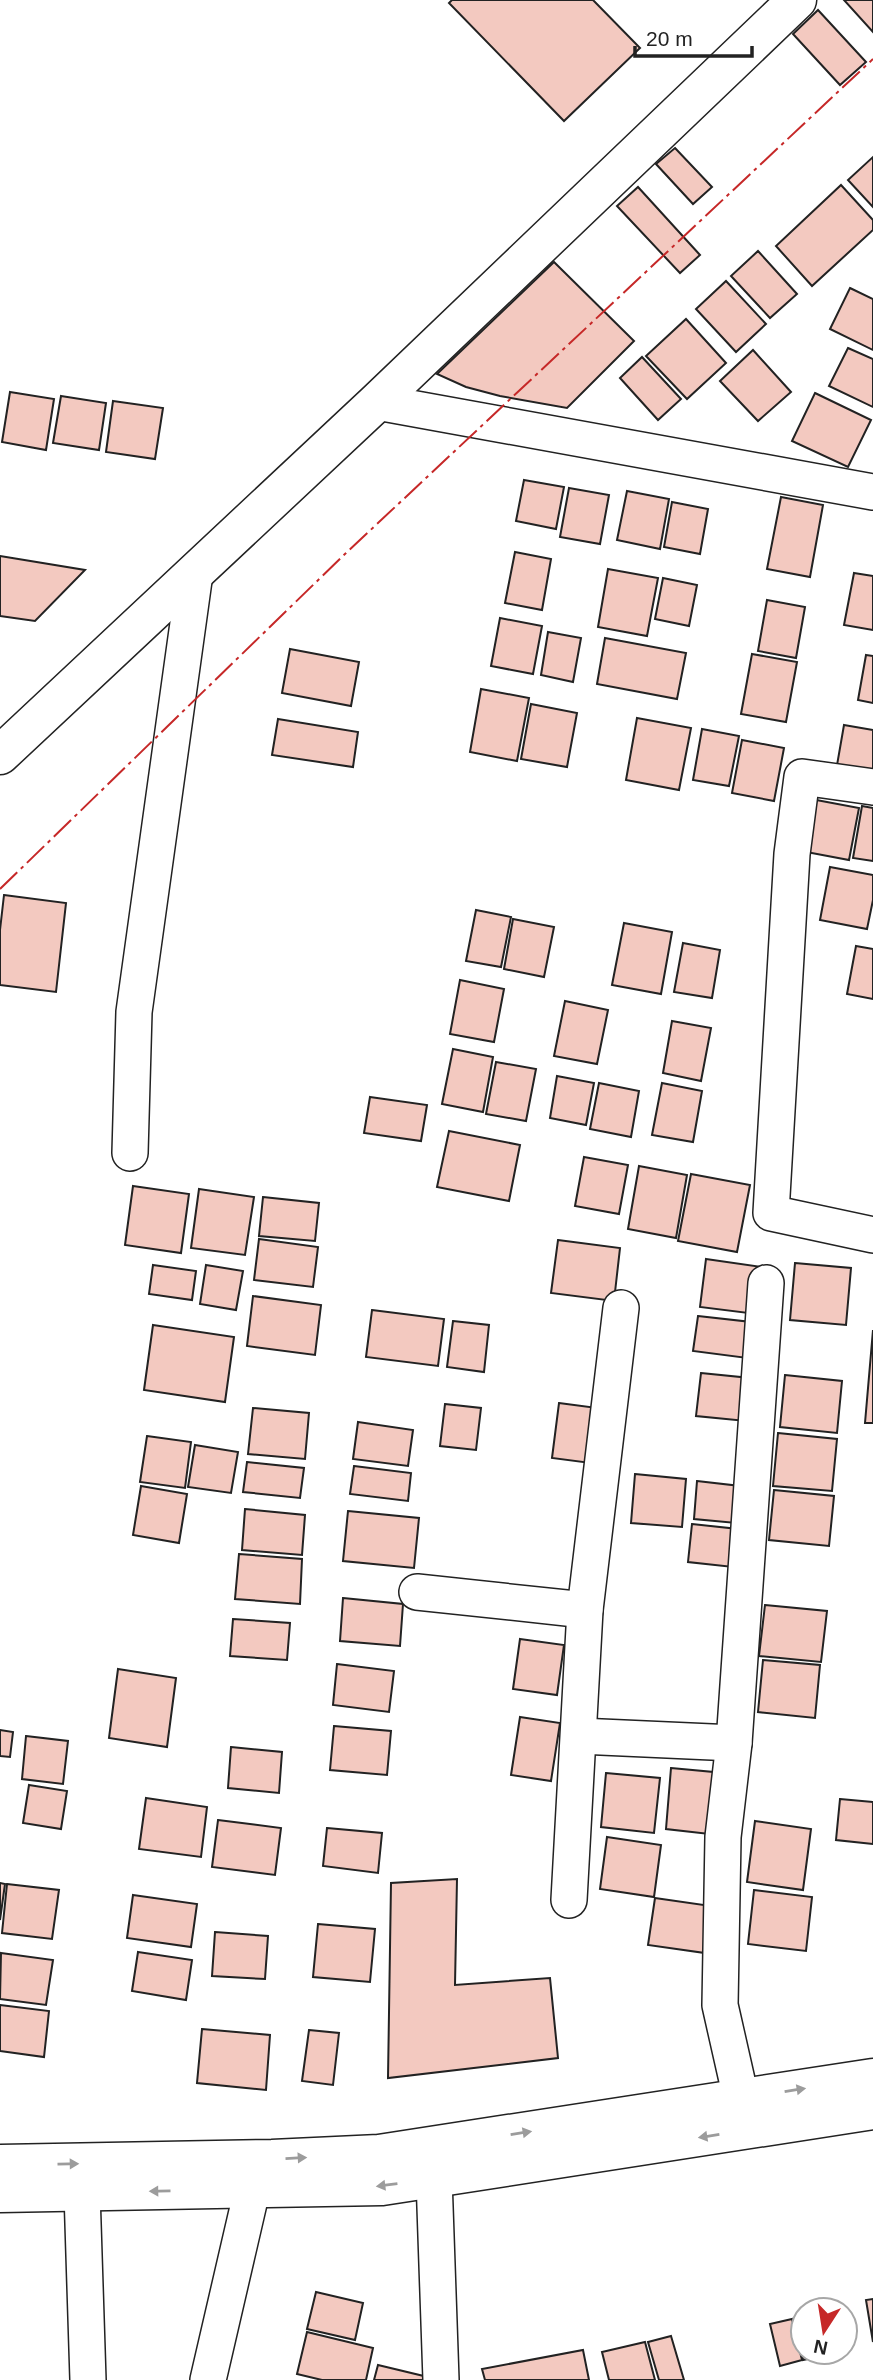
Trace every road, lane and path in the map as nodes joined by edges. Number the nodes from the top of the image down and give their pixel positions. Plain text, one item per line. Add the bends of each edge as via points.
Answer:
1 (797, 0) edge
2 (377, 402) junction
3 (872, 488) edge
4 (195, 573) junction
5 (0, 755) edge
6 (873, 787) edge
7 (130, 1153) dead end
8 (873, 1235) edge
9 (766, 1283) dead end
10 (621, 1308) dead end
11 (416, 1592) dead end
12 (585, 1610) junction
13 (579, 1736) junction
14 (734, 1743) junction
15 (569, 1900) dead end
16 (873, 2078) edge
17 (741, 2098) junction
18 (873, 2110) edge
19 (0, 2164) edge
20 (435, 2178) junction
21 (252, 2190) junction
22 (82, 2192) junction
23 (0, 2193) edge
24 (88, 2380) edge
25 (208, 2380) edge
26 (441, 2380) edge

1 - 2 main road
2 - 3 street
2 - 4 main road
4 - 5 main road
4 - 7 street via 134,1012
6 - 8 street via 802,777 792,854 771,1213
9 - 14 street
10 - 12 street
11 - 12 street
12 - 13 street
13 - 14 street
13 - 15 street
14 - 17 street via 723,1837 720,2005
17 -> 16 main road
19 -> 17 main road via 379,2154
18 -> 20 main road
20 -> 21 main road via 382,2186
20 - 26 street
21 -> 22 main road
21 - 25 street
22 - 23 main road
22 - 24 street

